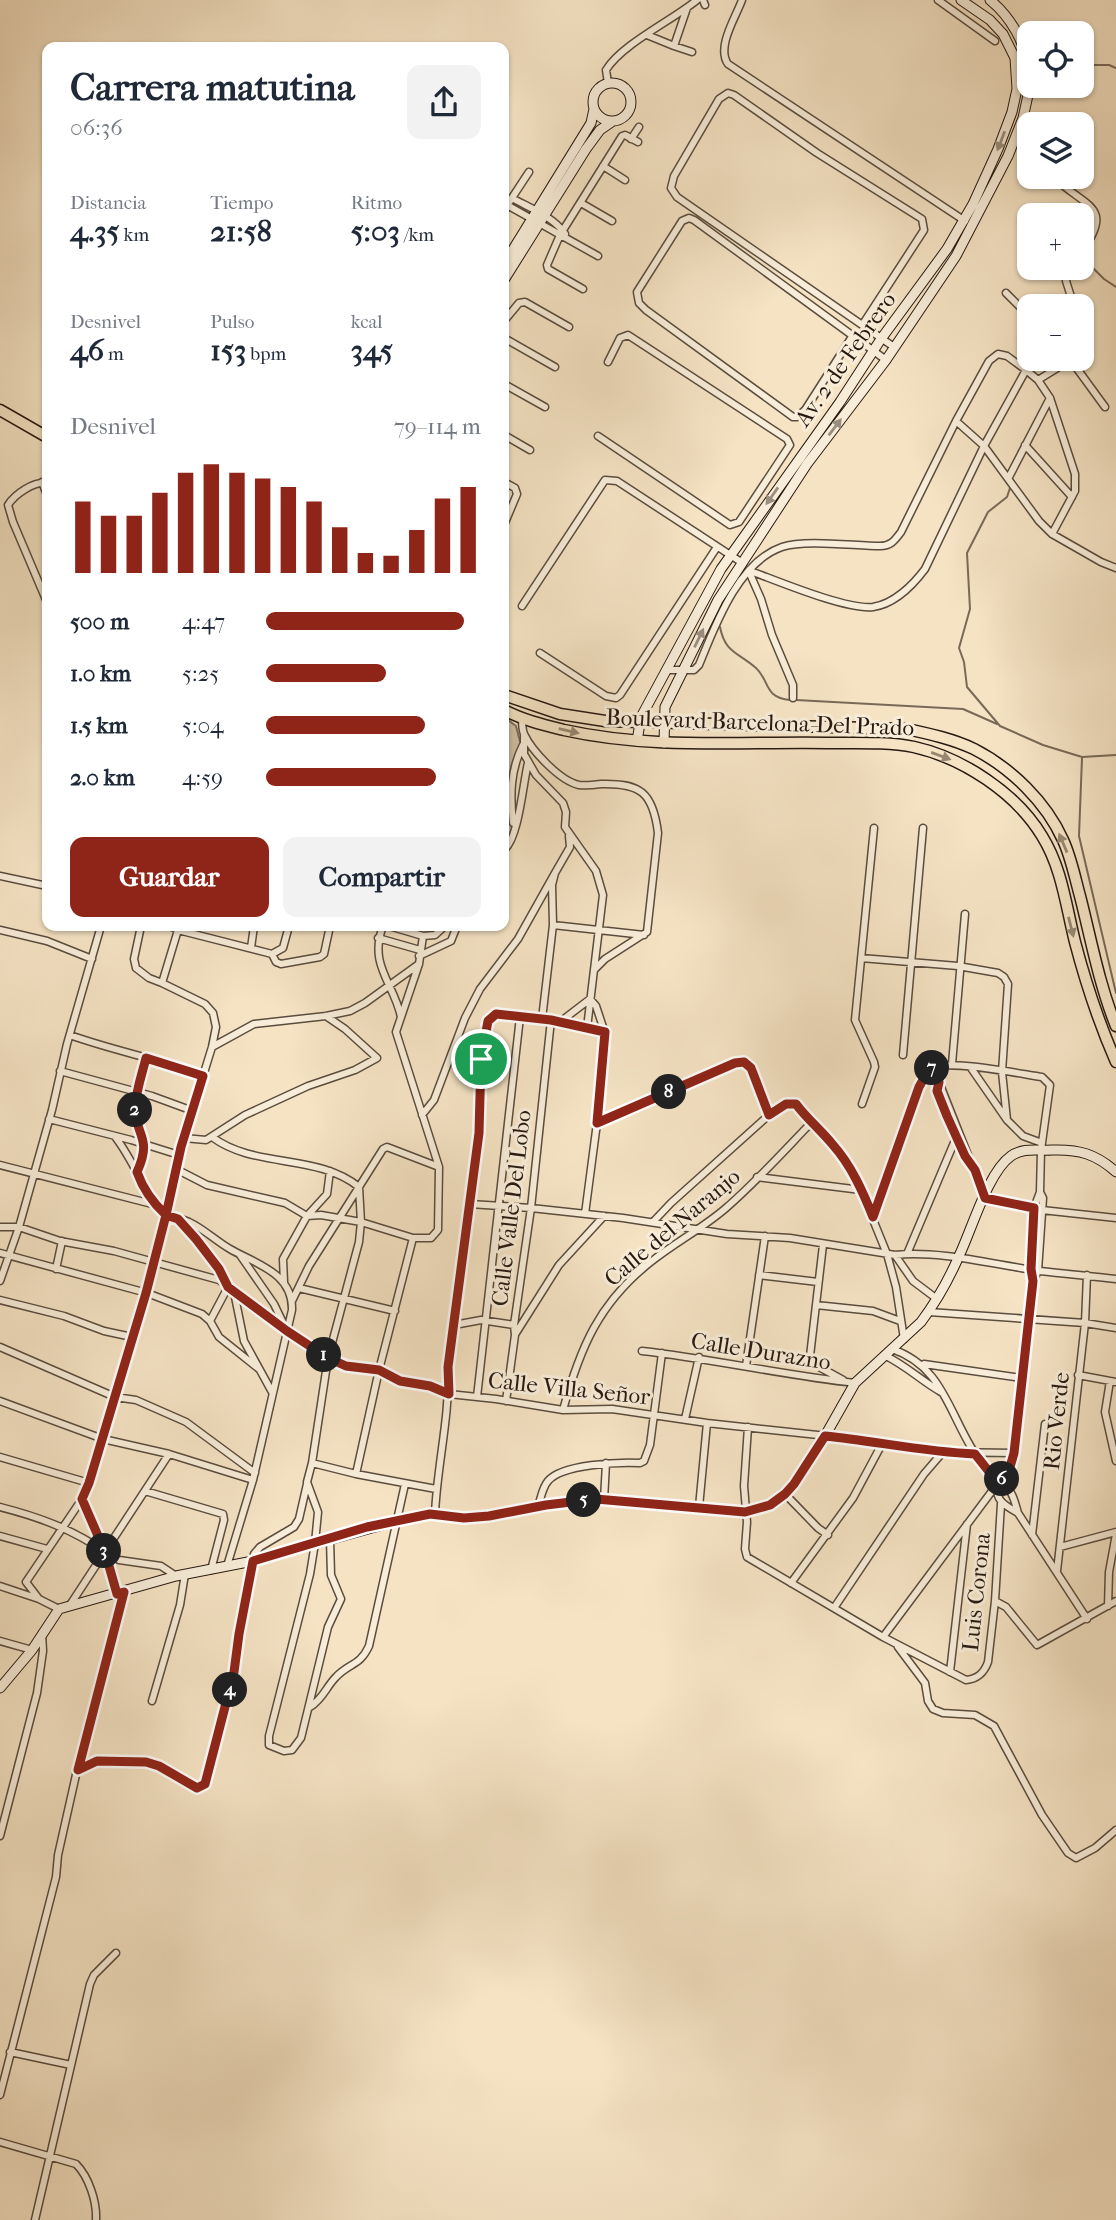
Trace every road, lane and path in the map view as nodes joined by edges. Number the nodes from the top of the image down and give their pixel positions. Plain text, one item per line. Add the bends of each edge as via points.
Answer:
1 (697, 0) edge
2 (742, 0) edge
3 (938, 0) edge
4 (961, 0) edge
5 (990, 0) edge
6 (687, 8) junction
7 (1017, 33) edge
8 (647, 35) junction
9 (995, 41) dead end
10 (674, 46) junction
11 (692, 52) dead end
12 (608, 83) junction
13 (1027, 98) edge
14 (594, 109) junction
15 (614, 121) junction
16 (639, 127) dead end
17 (581, 147) junction
18 (603, 166) junction
19 (528, 172) dead end
20 (625, 180) dead end
21 (1070, 189) edge
22 (512, 198) junction
23 (509, 202) edge
24 (581, 203) junction
25 (509, 208) edge
26 (1104, 214) dead end
27 (539, 218) junction
28 (963, 219) junction
29 (612, 220) dead end
30 (971, 227) junction
31 (1103, 229) dead end
32 (563, 234) junction
33 (1094, 238) edge
34 (598, 256) dead end
35 (509, 257) edge
36 (509, 271) edge
37 (583, 289) dead end
38 (1006, 293) dead end
39 (1017, 304) edge
40 (509, 308) edge
41 (512, 311) junction
42 (509, 314) edge
43 (863, 324) junction
44 (569, 327) dead end
45 (853, 335) junction
46 (881, 339) junction
47 (509, 341) edge
48 (894, 347) junction
49 (874, 351) junction
50 (886, 360) junction
51 (608, 362) dead end
52 (1017, 363) edge
53 (555, 367) dead end
54 (1025, 371) edge
55 (1027, 371) edge
56 (1052, 371) edge
57 (1080, 371) edge
58 (1038, 380) junction
59 (509, 387) edge
60 (1050, 398) junction
61 (545, 407) dead end
62 (1105, 407) dead end
63 (0, 410) edge
64 (956, 421) junction
65 (42, 434) edge
66 (598, 436) dead end
67 (509, 438) edge
68 (1026, 445) junction
69 (984, 446) junction
70 (530, 450) dead end
71 (788, 450) junction
72 (798, 458) junction
73 (807, 464) junction
74 (1009, 477) junction
75 (42, 483) edge
76 (509, 485) edge
77 (1072, 497) junction
78 (509, 513) edge
79 (1052, 534) junction
80 (717, 547) junction
81 (730, 556) junction
82 (741, 562) junction
83 (1116, 568) edge
84 (42, 590) edge
85 (522, 606) dead end
86 (540, 653) dead end
87 (667, 670) junction
88 (682, 671) junction
89 (509, 697) edge
90 (793, 698) dead end
91 (509, 712) edge
92 (522, 718) junction
93 (639, 722) junction
94 (664, 723) junction
95 (524, 735) junction
96 (637, 741) junction
97 (664, 743) junction
98 (523, 746) junction
99 (528, 763) junction
100 (874, 828) dead end
101 (923, 828) dead end
102 (514, 832) junction
103 (569, 834) junction
104 (509, 844) edge
105 (555, 873) junction
106 (0, 876) edge
107 (42, 885) edge
108 (964, 914) dead end
109 (553, 925) junction
110 (600, 929) junction
111 (0, 930) edge
112 (100, 931) edge
113 (140, 931) edge
114 (178, 931) edge
115 (182, 931) edge
116 (253, 931) edge
117 (288, 931) edge
118 (329, 931) edge
119 (381, 931) edge
120 (406, 931) edge
121 (438, 931) edge
122 (455, 931) edge
123 (644, 935) junction
124 (423, 936) junction
125 (378, 938) junction
126 (251, 948) junction
127 (420, 953) junction
128 (272, 954) junction
129 (861, 958) junction
130 (92, 959) junction
131 (911, 962) junction
132 (419, 964) junction
133 (958, 967) junction
134 (595, 969) junction
135 (162, 983) junction
136 (388, 987) junction
137 (590, 999) junction
138 (326, 1016) junction
139 (520, 1017) junction
140 (401, 1019) junction
141 (542, 1019) junction
142 (551, 1020) junction
143 (560, 1022) junction
144 (1116, 1026) edge
145 (587, 1028) junction
146 (605, 1032) junction
147 (70, 1035) junction
148 (212, 1046) junction
149 (903, 1055) dead end
150 (146, 1058) junction
151 (1116, 1062) edge
152 (952, 1064) junction
153 (933, 1067) junction
154 (971, 1068) junction
155 (60, 1071) junction
156 (1002, 1072) junction
157 (203, 1076) junction
158 (939, 1082) junction
159 (137, 1094) junction
160 (862, 1104) dead end
161 (193, 1111) junction
162 (422, 1115) junction
163 (769, 1115) junction
164 (49, 1119) junction
165 (1007, 1119) junction
166 (597, 1123) junction
167 (810, 1124) junction
168 (212, 1137) junction
169 (116, 1138) junction
170 (184, 1138) junction
171 (956, 1138) junction
172 (145, 1144) junction
173 (1041, 1147) junction
174 (179, 1155) junction
175 (0, 1165) edge
176 (439, 1167) junction
177 (176, 1169) junction
178 (975, 1170) junction
179 (330, 1171) junction
180 (137, 1172) junction
181 (1116, 1172) edge
182 (33, 1173) junction
183 (757, 1177) junction
184 (359, 1187) junction
185 (861, 1190) junction
186 (1040, 1192) junction
187 (985, 1198) junction
188 (470, 1204) junction
189 (156, 1205) junction
190 (499, 1205) junction
191 (531, 1208) junction
192 (1034, 1208) junction
193 (1042, 1210) junction
194 (585, 1214) junction
195 (166, 1215) junction
196 (307, 1216) junction
197 (604, 1216) junction
198 (873, 1217) junction
199 (339, 1218) junction
200 (1116, 1218) edge
201 (178, 1219) junction
202 (360, 1222) junction
203 (653, 1222) junction
204 (0, 1227) edge
205 (19, 1227) junction
206 (698, 1230) junction
207 (765, 1236) junction
208 (413, 1238) junction
209 (62, 1241) junction
210 (823, 1245) junction
211 (0, 1253) edge
212 (891, 1254) junction
213 (907, 1254) junction
214 (240, 1255) junction
215 (9, 1256) junction
216 (958, 1259) junction
217 (156, 1262) junction
218 (56, 1269) junction
219 (1035, 1270) junction
220 (759, 1275) junction
221 (1087, 1275) junction
222 (1116, 1279) edge
223 (0, 1281) edge
224 (284, 1282) junction
225 (818, 1282) junction
226 (299, 1288) junction
227 (231, 1289) junction
228 (146, 1293) junction
229 (345, 1297) junction
230 (937, 1299) junction
231 (0, 1300) edge
232 (292, 1301) junction
233 (817, 1305) junction
234 (396, 1311) junction
235 (929, 1311) junction
236 (1028, 1319) junction
237 (486, 1320) junction
238 (211, 1321) junction
239 (900, 1321) junction
240 (1085, 1323) junction
241 (454, 1325) junction
242 (514, 1325) junction
243 (1116, 1328) edge
244 (287, 1331) junction
245 (515, 1335) junction
246 (132, 1337) junction
247 (904, 1339) junction
248 (0, 1347) edge
249 (642, 1350) dead end
250 (888, 1352) junction
251 (662, 1353) junction
252 (699, 1357) junction
253 (328, 1358) junction
254 (922, 1364) junction
255 (746, 1366) junction
256 (260, 1369) junction
257 (379, 1370) junction
258 (1078, 1375) junction
259 (1022, 1378) junction
260 (1113, 1382) edge
261 (851, 1383) junction
262 (272, 1392) junction
263 (942, 1393) junction
264 (449, 1394) junction
265 (114, 1397) junction
266 (477, 1397) junction
267 (0, 1401) edge
268 (506, 1401) junction
269 (563, 1410) junction
270 (653, 1414) junction
271 (685, 1419) junction
272 (707, 1423) junction
273 (1045, 1423) dead end
274 (748, 1427) junction
275 (825, 1436) junction
276 (103, 1439) junction
277 (883, 1442) junction
278 (943, 1452) junction
279 (1014, 1453) junction
280 (169, 1454) junction
281 (975, 1454) junction
282 (0, 1457) edge
283 (1116, 1461) edge
284 (312, 1463) junction
285 (606, 1463) junction
286 (355, 1474) junction
287 (254, 1476) junction
288 (307, 1482) junction
289 (89, 1483) junction
290 (998, 1483) junction
291 (405, 1484) junction
292 (436, 1489) junction
293 (145, 1491) junction
294 (785, 1494) junction
295 (82, 1499) junction
296 (604, 1500) junction
297 (1001, 1504) junction
298 (0, 1507) edge
299 (538, 1507) junction
300 (699, 1507) junction
301 (745, 1512) junction
302 (1018, 1513) junction
303 (435, 1514) junction
304 (396, 1520) junction
305 (967, 1524) junction
306 (63, 1527) junction
307 (1116, 1533) edge
308 (828, 1535) junction
309 (1032, 1535) junction
310 (0, 1536) edge
311 (330, 1539) junction
312 (315, 1543) junction
313 (1060, 1547) junction
314 (47, 1549) junction
315 (105, 1552) junction
316 (253, 1561) junction
317 (227, 1566) junction
318 (211, 1570) junction
319 (1057, 1571) junction
320 (181, 1575) junction
321 (791, 1583) junction
322 (0, 1586) edge
323 (120, 1593) junction
324 (39, 1599) junction
325 (995, 1601) junction
326 (1116, 1601) edge
327 (1108, 1606) junction
328 (64, 1608) junction
329 (834, 1608) junction
330 (1087, 1619) junction
331 (42, 1632) junction
332 (883, 1637) junction
333 (0, 1642) edge
334 (897, 1645) junction
335 (32, 1650) junction
336 (950, 1672) junction
337 (0, 1688) edge
338 (152, 1702) dead end
339 (310, 1707) junction
340 (78, 1770) junction
341 (1116, 1830) edge
342 (0, 1836) edge
343 (116, 1953) dead end
344 (10, 2052) junction
345 (71, 2065) junction
346 (0, 2095) edge
347 (0, 2142) edge
348 (49, 2154) junction
349 (35, 2220) edge
350 (96, 2220) edge

1 - 6 street
2 - 28 street via 724,48 728,64
3 - 9 street
4 -> 28 street, Av. 2 de Febrero via 1003,34 1015,58 1017,89 998,149
5 - 7 street
6 - 8 street
6 - 10 street
8 - 10 street
8 - 12 street via 608,66
10 - 11 street
12 - 14 street via 596,92
12 - 15 street via 624,87 631,99 627,113
13 - 30 street, Av. 2 de Febrero via 1009,156
14 - 15 street via 603,119
14 - 17 street
15 - 17 street
16 - 18 street via 635,141 622,136
17 - 27 street
18 - 20 street
18 - 24 street
19 - 22 street
21 - 26 street
22 - 23 street
22 - 27 street
24 - 29 street
24 - 32 street
25 - 27 street
27 - 32 street
27 - 35 street
27 - 36 street
28 - 30 street
28 - 46 street, Av. 2 de Febrero via 947,249
30 - 48 street, Av. 2 de Febrero
31 - 33 street
32 - 34 street
32 - 37 street via 547,268
38 - 39 street
40 - 41 street
41 - 42 street
41 - 44 street via 525,302
43 - 43 street via 677,197 671,188 724,95 734,95 922,219 924,230
43 - 46 street
45 - 45 street via 689,218 682,221 637,292 646,310 793,417 805,410
45 - 49 street
46 - 48 street
46 - 49 street, Av. 2 de Febrero
47 - 53 street
48 - 50 street, Av. 2 de Febrero
49 - 50 street
49 - 72 street, Av. 2 de Febrero
73 -> 50 street, Av. 2 de Febrero
51 - 71 street via 620,338 628,335 787,439
52 - 64 street via 1007,356 993,357
54 - 69 street
55 - 58 street
56 - 58 street
57 - 62 street
58 - 60 street
59 - 61 street
60 - 68 street
60 - 77 street via 1075,474
63 - 65 main road
64 - 69 street
64 - 88 street via 894,542 887,546 784,546 769,553 749,568 734,591 699,665
66 - 71 street via 730,525 738,522
67 - 70 street
68 - 74 street
68 - 77 street
69 - 74 street
69 - 90 street via 925,569 887,603 871,607 841,601 751,572 793,685
71 - 72 street
72 - 73 street
72 -> 81 street, Av. 2 de Febrero
73 - 82 street, Av. 2 de Febrero
74 - 79 street
75 - 84 street via 11,500 8,511
76 - 78 street via 517,494
77 - 79 street
79 - 83 street
80 - 81 street
80 - 85 street via 617,481 604,480
80 - 86 street via 616,698
81 - 82 street
81 - 87 street, Av. 2 de Febrero
88 -> 82 street, Av. 2 de Febrero
87 - 88 street
87 - 93 street, Av. 2 de Febrero
88 - 94 street, Av. 2 de Febrero via 665,707
89 - 93 main road, Boulevard Barcelona-Del Prado via 560,714
91 - 92 main road, Boulevard Barcelona-Del Prado
92 - 95 street
92 -> 96 main road, Boulevard Barcelona-Del Prado via 599,737
93 - 94 main road, Boulevard Barcelona-Del Prado
93 - 96 street, Av. 2 de Febrero
94 - 97 street, Av. 2 de Febrero
144 -> 94 main road, Boulevard Barcelona-Del Prado via 1064,841 1036,799 993,761 952,740 907,729
95 - 98 street
95 - 123 street via 544,762 570,782 628,785 649,802 658,833
96 - 97 main road, Boulevard Barcelona-Del Prado
97 -> 151 main road, Boulevard Barcelona-Del Prado via 824,742 911,747 956,761 979,775 1027,817 1052,855 1096,1018
98 - 99 street
98 - 102 street via 512,777
99 - 102 street
99 - 103 street via 563,803
100 - 129 street
101 - 131 street
102 - 104 street
103 - 105 street via 569,847
103 - 110 street via 596,871 603,895
105 - 109 street
105 - 162 street via 518,939 480,989 434,1100
106 - 107 street
108 - 133 street
109 - 110 street
109 - 141 street
110 - 123 street
110 - 134 street
111 - 130 street via 47,941
112 - 130 street
113 - 135 street via 136,968
114 - 135 street
115 - 126 street
116 - 126 street
117 - 128 street via 283,948
118 - 128 street via 320,957 281,964
119 - 125 street
120 - 124 street
121 - 124 street
122 - 127 street via 451,941
123 - 134 street
124 - 127 street
125 - 127 street
125 - 136 street via 378,958
126 - 128 street
127 - 132 street
129 - 131 street
129 - 160 street via 855,1020 874,1062
130 - 147 street
131 - 133 street
131 - 149 street
132 - 136 street
132 - 140 street
133 - 152 street
133 - 156 street via 998,973 1008,984
134 - 137 street
135 - 148 street via 205,1004 216,1019
136 - 138 street via 350,1011
136 - 140 street
137 - 143 street
137 - 145 street
137 - 146 street
138 - 148 street via 254,1024
138 - 168 street via 377,1058 245,1115
139 - 141 street
139 - 188 street, Calle Valle Del Lobo via 496,1014 483,1038
139 - 190 street
140 - 162 street via 396,1032
141 - 142 street
142 - 143 street
142 - 191 street, Calle Valle Del Lobo
143 - 145 street
145 - 146 street
146 - 166 street
147 - 150 street
147 - 155 street
148 - 157 street
150 - 157 street
150 - 159 street
152 - 153 street
152 - 154 street
153 - 158 street
153 - 198 street via 919,1087
154 - 156 street
154 - 165 street
155 - 159 street
155 - 164 street
156 - 165 street
156 - 173 street via 1048,1081
157 - 161 street
158 - 171 street via 937,1091
158 - 178 street
159 - 161 street
159 - 172 street via 135,1110
161 - 170 street
162 - 176 street
163 - 166 street via 751,1068 744,1062
163 - 167 street via 792,1103
163 - 203 street
164 - 169 street
164 - 182 street
165 - 173 street
166 - 194 street
167 - 183 street, Calle del Naranjo
167 - 185 street via 835,1146
168 - 170 street
168 - 179 street via 246,1155
169 - 172 street
169 - 180 street, Calle Villa Señor
170 - 174 street
171 - 178 street
171 - 213 street
172 - 174 street
172 - 180 street
173 - 181 street via 1093,1154
173 - 186 street
173 - 187 street via 1012,1156 999,1167
174 - 177 street
175 - 182 street
176 - 184 street via 387,1147
176 - 208 street via 438,1230 431,1238
177 - 195 street
177 - 196 street via 207,1185 285,1203
178 - 187 street
179 - 184 street
179 - 196 street via 327,1194
180 - 189 street, Calle Villa Señor
182 - 189 street
182 - 205 street
183 - 185 street
183 - 206 street, Calle del Naranjo
184 - 199 street
184 - 202 street
185 - 198 street
186 - 192 street
186 - 193 street
187 - 192 street
187 - 216 street
188 - 190 street
188 - 241 street, Calle Valle Del Lobo
189 - 195 street, Calle Villa Señor
190 - 191 street
190 - 237 street
191 - 194 street
191 - 242 street, Calle Valle Del Lobo
192 - 219 street
193 - 200 street
193 - 219 street
194 - 197 street
195 - 201 street, Calle Villa Señor
195 - 217 street
196 - 199 street
196 - 224 street via 283,1259
197 - 203 street
197 - 245 street via 559,1265
198 - 212 street
199 - 202 street
199 - 226 street
201 - 214 street, Calle Villa Señor
201 - 227 street
202 - 208 street
202 - 229 street
203 - 206 street
204 - 205 street
205 - 209 street
205 - 215 street
206 - 207 street
206 - 269 street, Calle del Naranjo via 651,1262 606,1308 583,1346
207 - 210 street
207 - 220 street
208 - 234 street
209 - 217 street
209 - 218 street
210 - 212 street
210 - 225 street
211 - 215 street
212 - 213 street
212 - 230 street via 913,1281
212 - 239 street
213 - 216 street
214 - 224 street, Calle Villa Señor
214 - 244 street, Calle Villa Señor
215 - 218 street
215 - 223 street
216 - 219 street
216 - 230 street
217 - 227 street via 219,1280
217 - 228 street
218 - 228 street
219 - 221 street
219 - 236 street
220 - 225 street
220 - 255 street
221 - 222 street
221 - 240 street, Rio Verde
224 - 232 street, Calle Villa Señor
225 - 233 street
226 - 229 street
226 - 232 street
227 - 238 street
227 - 244 street
227 - 256 street via 244,1341
228 - 238 street
228 - 246 street
229 - 234 street
229 - 253 street
230 - 235 street
231 - 246 street
232 - 244 street
233 - 239 street via 873,1311
233 - 261 street via 812,1363
234 - 257 street
235 - 236 street
235 - 247 street
236 - 240 street
236 - 259 street
237 - 241 street
237 - 242 street
237 - 266 street
238 - 256 street via 219,1337
239 - 247 street
240 - 243 street
240 - 258 street, Rio Verde
241 - 264 street, Calle Valle Del Lobo
242 - 245 street, Calle Valle Del Lobo
244 - 253 street, Calle Villa Señor
244 - 262 street
245 - 268 street, Calle Valle Del Lobo
246 - 265 street
247 - 250 street
248 - 265 street
249 - 251 street, Calle Durazno
250 - 254 street via 907,1354
250 - 261 street
250 - 263 street
251 - 252 street, Calle Durazno
251 - 270 street
252 - 255 street, Calle Durazno
252 - 271 street
253 - 257 street, Calle Villa Señor via 346,1366
253 - 284 street
254 - 259 street
254 - 263 street
255 - 261 street, Calle Durazno
256 - 262 street
257 - 264 street, Calle Villa Señor via 400,1381
257 - 286 street
258 - 260 street
258 - 313 street, Rio Verde
259 - 279 street
260 - 283 street via 1105,1412
261 - 275 street
262 - 287 street
263 - 281 street
264 - 266 street, Calle Villa Señor
264 - 292 street, Calle Valle Del Lobo
265 - 276 street
265 - 287 street via 136,1400 186,1422
266 - 268 street, Calle Villa Señor
267 - 276 street
268 - 269 street, Calle Villa Señor
269 - 270 street, Calle Villa Señor
270 - 271 street, Calle Villa Señor
270 - 285 street via 644,1461
271 - 272 street, Calle Villa Señor
272 - 274 street, Calle Villa Señor
272 - 300 street
273 - 309 street
274 - 275 street, Calle Villa Señor
274 - 301 street
275 - 277 street, Calle Villa Señor
275 - 294 street
276 - 280 street
276 - 289 street
277 - 278 street, Calle Villa Señor
277 - 308 street
278 - 281 street, Calle Villa Señor
278 - 329 street
279 - 281 street, Calle Villa Señor
279 - 290 street via 1008,1474
280 - 287 street
280 - 293 street
281 - 290 street
282 - 289 street
284 - 286 street
284 - 288 street
285 - 296 street
285 - 299 street via 552,1477
286 - 291 street
287 - 317 street
288 - 312 street via 318,1512
288 - 316 street via 299,1520 255,1551
289 - 295 street
290 - 297 street, Luis Corona
290 - 302 street via 1006,1485
290 - 305 street
291 - 292 street
291 - 304 street
292 - 303 street, Calle Valle Del Lobo
293 - 315 street
293 - 318 street via 223,1514
294 - 301 street via 770,1505
294 - 308 street
295 - 306 street
295 - 315 street
296 - 299 street
296 - 300 street
297 - 302 street
297 - 325 street, Luis Corona
298 - 306 street
299 - 303 street via 464,1518
300 - 301 street
301 - 321 street via 747,1558
302 - 309 street
303 - 304 street
304 - 311 street
304 - 339 street via 364,1657 337,1676
305 - 332 street
305 - 336 street
306 - 314 street
306 - 315 street
307 - 313 street
307 - 327 street
308 - 321 street
309 - 319 street
310 - 314 street
311 - 312 street
311 - 339 street via 331,1575 341,1599 328,1627
312 - 316 street
312 - 339 street via 269,1745 292,1750 301,1738
313 - 319 street, Rio Verde
314 - 324 street via 26,1582
315 - 320 street via 119,1560 161,1566
315 - 323 street
315 - 328 street
316 - 317 street
316 - 340 street via 234,1672 205,1784 197,1788 146,1762 97,1761
317 - 318 street
318 - 320 street
319 - 330 street
320 - 323 street
320 - 338 street via 180,1605
321 - 329 street
322 - 324 street
323 - 328 street
323 - 340 street
324 - 328 street
325 - 330 street via 1006,1606 1037,1645
325 - 336 street, Luis Corona via 985,1671 975,1679
326 - 327 street
327 - 330 street
328 - 331 street
329 - 332 street
331 - 335 street
331 - 342 street via 37,1693
332 - 334 street
333 - 335 street
334 - 336 street
334 - 341 street via 925,1683 933,1709 975,1715 994,1727 1068,1853 1076,1858
335 - 337 street
340 - 344 street via 56,1877
343 - 345 street via 90,1984
344 - 345 street
344 - 346 street
345 - 348 street
347 - 348 street
348 - 349 street
348 - 350 street via 80,2168 94,2200

